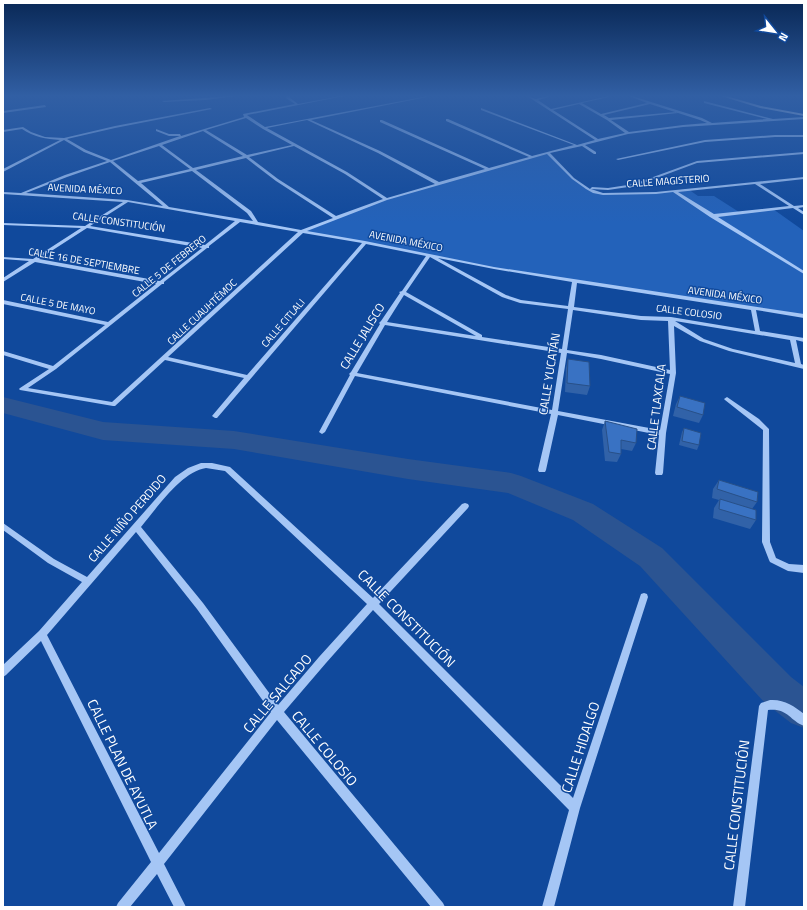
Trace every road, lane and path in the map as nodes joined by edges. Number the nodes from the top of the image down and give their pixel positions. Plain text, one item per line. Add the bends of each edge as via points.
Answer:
1 (54, 138) edge
2 (177, 138) edge
3 (217, 138) edge
4 (282, 138) edge
5 (349, 138) edge
6 (420, 138) edge
7 (489, 138) edge
8 (558, 138) edge
9 (604, 138) edge
10 (741, 138) edge
11 (64, 139) junction
12 (597, 140) joint
13 (582, 144) junction
14 (160, 145) junction
15 (294, 145) junction
16 (576, 145) junction
17 (548, 153) junction
18 (595, 153) dead end
19 (804, 153) edge
20 (247, 157) junction
21 (532, 157) junction
22 (618, 159) dead end
23 (111, 161) junction
24 (192, 169) junction
25 (490, 170) junction
26 (3, 171) edge
27 (804, 178) edge
28 (138, 183) junction
29 (756, 183) junction
30 (439, 184) junction
31 (586, 187) junction
32 (674, 191) junction
33 (3, 193) edge
34 (20, 194) junction
35 (386, 199) junction
36 (127, 200) junction
37 (804, 206) edge
38 (793, 207) junction
39 (167, 208) junction
40 (804, 214) edge
41 (712, 216) junction
42 (336, 218) junction
43 (239, 220) junction
44 (3, 224) edge
45 (257, 224) junction
46 (86, 227) junction
47 (302, 231) junction
48 (365, 242) junction
49 (207, 247) junction
50 (429, 255) junction
51 (3, 258) edge
52 (34, 260) junction
53 (804, 273) edge
54 (3, 280) edge
55 (575, 281) junction
56 (162, 283) junction
57 (402, 292) junction
58 (3, 302) edge
59 (753, 308) junction
60 (570, 309) junction
61 (804, 316) edge
62 (671, 321) junction
63 (382, 323) junction
64 (110, 324) junction
65 (758, 333) junction
66 (793, 338) junction
67 (486, 339) junction
68 (804, 340) edge
69 (564, 351) junction
70 (3, 353) edge
71 (165, 358) junction
72 (801, 366) edge
73 (54, 368) junction
74 (673, 373) junction
75 (352, 374) junction
76 (249, 377) junction
77 (727, 399) dead end
78 (113, 404) joint
79 (555, 412) junction
80 (215, 416) dead end
81 (322, 432) dead end
82 (662, 433) junction
83 (208, 464) joint
84 (542, 470) dead end
85 (659, 473) dead end
86 (465, 506) dead end
87 (3, 526) edge
88 (136, 526) junction
89 (804, 569) edge
90 (87, 581) junction
91 (644, 597) dead end
92 (373, 604) junction
93 (42, 634) junction
94 (3, 672) edge
95 (277, 712) junction
96 (804, 722) edge
97 (575, 808) junction
98 (157, 865) junction
99 (122, 907) edge
100 (180, 907) edge
101 (439, 907) edge
102 (548, 907) edge
103 (738, 907) edge

1 - 11 street
2 - 14 street
3 - 20 street
4 - 15 street
5 - 30 street
6 - 25 street
7 - 21 street
8 - 16 street
9 - 12 street
10 - 22 street via 705,141
11 - 23 street
11 - 26 street
12 - 13 street
13 - 16 street
13 - 18 street
14 - 23 street
14 - 24 street
15 - 20 street
15 - 35 street via 346,173
16 - 17 street
17 - 21 street
17 - 31 street, CALLE MAGISTERIO via 574,180
19 - 31 street via 697,162 632,187 606,190
20 - 24 street
20 - 42 street via 277,180
21 - 25 street
23 - 28 street
23 - 34 street
24 - 28 street
24 - 45 street via 249,212
25 - 30 street
27 - 29 street, CALLE MAGISTERIO
28 - 39 street
29 - 32 street, CALLE MAGISTERIO
29 - 38 street
30 - 35 street
31 - 32 street, CALLE MAGISTERIO via 603,194
32 - 41 street
33 - 34 street, AVENIDA MÉXICO
34 - 36 street, AVENIDA MÉXICO
35 - 42 street
36 - 39 street, AVENIDA MÉXICO
36 - 46 street
37 - 38 street
38 - 40 street
38 - 41 street
39 - 43 street, AVENIDA MÉXICO
41 - 53 street
42 - 47 street
43 - 45 street, AVENIDA MÉXICO
43 - 49 street, CALLE 5 DE FEBRERO
44 - 46 street, CALLE CONSTITUCIÓN
45 - 47 street, AVENIDA MÉXICO
46 - 49 street, CALLE CONSTITUCIÓN
46 - 52 street
47 - 48 street, AVENIDA MÉXICO
47 - 71 street, CALLE CUAUHTÉMOC
48 - 50 street, AVENIDA MÉXICO
48 - 76 street, CALLE CITLALI
49 - 56 street, CALLE 5 DE FEBRERO
50 - 55 street, AVENIDA MÉXICO
50 - 57 street, CALLE JALISCO
50 - 60 street, CALLE COLOSIO via 504,296
51 - 52 street, CALLE 16 DE SEPTIEMBRE
52 - 54 street
52 - 56 street, CALLE 16 DE SEPTIEMBRE
55 - 59 street, AVENIDA MÉXICO
55 - 60 street, CALLE YUCATÁN
56 - 64 street, CALLE 5 DE FEBRERO
57 - 63 street, CALLE JALISCO
57 - 67 street
58 - 64 street, CALLE 5 DE MAYO
59 - 61 street, AVENIDA MÉXICO
59 - 65 street
60 - 62 street, CALLE COLOSIO
60 - 69 street, CALLE YUCATÁN
62 - 65 street, CALLE COLOSIO
62 - 72 street via 702,340 731,350
62 - 74 street, CALLE TLAXCALA
63 - 67 street
63 - 75 street, CALLE JALISCO
64 - 73 street, CALLE 5 DE FEBRERO
65 - 66 street, CALLE COLOSIO
66 - 68 street, CALLE COLOSIO
66 - 72 street
67 - 69 street
69 - 74 street
69 - 79 street, CALLE YUCATÁN
70 - 73 street
71 - 76 street
71 - 78 street, CALLE CUAUHTÉMOC
73 - 78 street, CALLE 5 DE FEBRERO via 22,389
74 - 82 street, CALLE TLAXCALA
75 - 79 street
75 - 81 street, CALLE JALISCO
76 - 80 street, CALLE CITLALI
77 - 89 street via 758,420 766,429 766,542 774,560 788,567
79 - 82 street
79 - 84 street, CALLE YUCATÁN
82 - 85 street, CALLE TLAXCALA
83 - 88 street, CALLE NIÑO PERDIDO via 195,467 178,479
83 - 92 street, CALLE CONSTITUCIÓN via 227,469
86 - 92 street, CALLE SALGADO
87 - 90 street via 51,561
88 - 90 street, CALLE NIÑO PERDIDO
88 - 95 street, CALLE COLOSIO via 200,606
90 - 93 street, CALLE NIÑO PERDIDO
91 - 97 street, CALLE HIDALGO
92 - 95 street, CALLE SALGADO
92 - 97 street, CALLE CONSTITUCIÓN
93 - 94 street, CALLE NIÑO PERDIDO
93 - 98 street, CALLE PLAN DE AYUTLA
95 - 98 street, CALLE SALGADO
95 - 101 street, CALLE COLOSIO
96 - 103 street, CALLE CONSTITUCIÓN via 791,710 775,703 764,706
97 - 102 street, CALLE HIDALGO
98 - 99 street, CALLE SALGADO
98 - 100 street, CALLE PLAN DE AYUTLA

